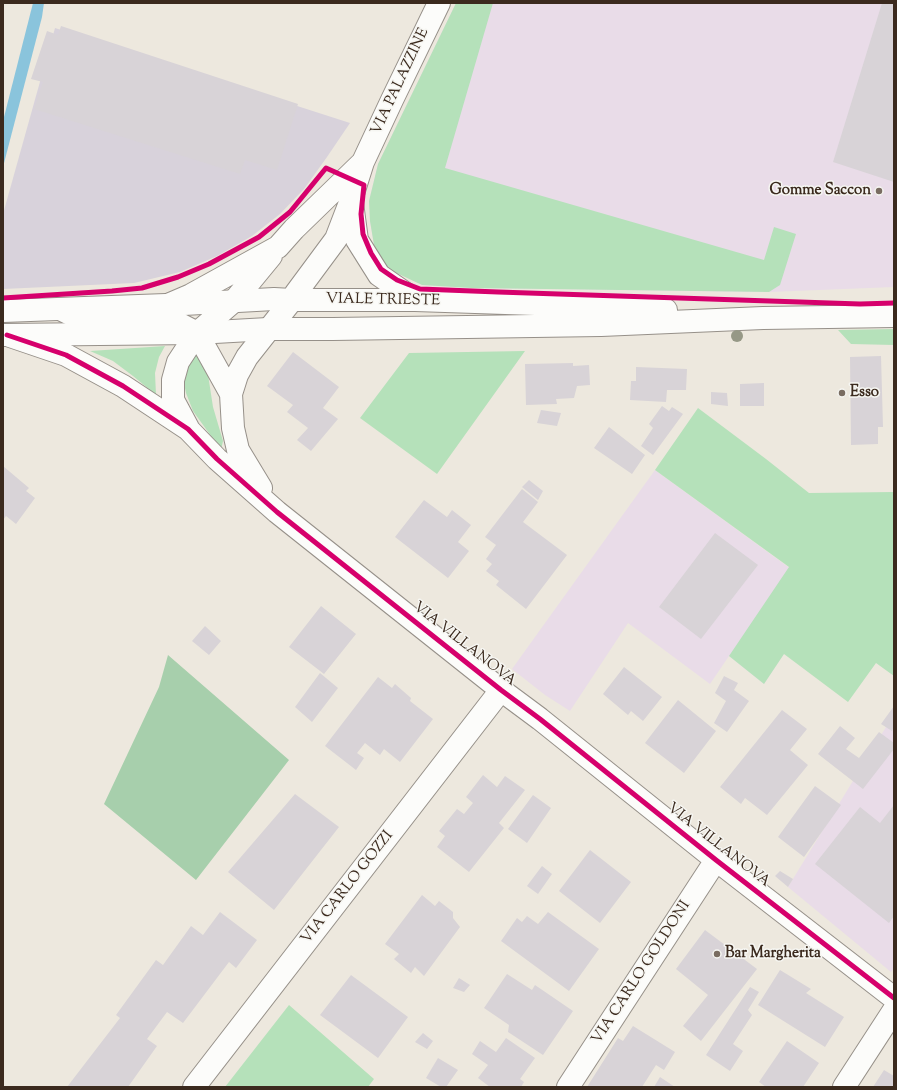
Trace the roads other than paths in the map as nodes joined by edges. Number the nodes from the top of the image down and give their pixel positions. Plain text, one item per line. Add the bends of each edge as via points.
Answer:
1 (439, 3) edge
2 (363, 162) junction
3 (351, 200) junction
4 (278, 247) junction
5 (292, 300) junction
6 (415, 300) junction
7 (234, 301) junction
8 (166, 305) junction
9 (60, 309) junction
10 (3, 311) edge
11 (894, 316) edge
12 (763, 318) junction
13 (268, 329) junction
14 (197, 333) junction
15 (5, 335) edge
16 (231, 394) junction
17 (188, 429) junction
18 (277, 512) junction
19 (501, 690) junction
20 (716, 860) junction
21 (894, 998) edge
22 (894, 1010) edge
23 (194, 1087) edge
24 (568, 1087) edge
25 (844, 1087) edge

1 - 2 street, VIA PALAZZINE
2 - 3 street, VIA PALAZZINE
2 - 4 street, VIA PALAZZINE
3 - 5 street, VIA PALAZZINE via 336,240
3 - 6 street, VIA PALAZZINE via 357,240 379,275
4 - 7 street
4 - 8 street, VIA PALAZZINE via 203,289
5 - 6 street, VIALE TRIESTE
5 - 7 street, VIALE TRIESTE
5 - 13 street, VIA PALAZZINE
6 - 12 street, VIALE TRIESTE via 626,307
7 - 8 street, VIALE TRIESTE
7 - 14 street
8 - 9 street, VIALE TRIESTE
9 - 10 street, VIALE TRIESTE
9 - 14 street via 78,318 95,320 172,320
11 - 12 street, VIALE TRIESTE
12 - 13 street, VIALE TRIESTE via 601,325
13 - 14 street, VIALE TRIESTE
13 - 16 street, VIA VILLANOVA via 247,357 237,375
14 - 15 street, VIALE TRIESTE
14 - 16 street, VIA VILLANOVA
14 - 17 street, VIA VILLANOVA via 178,362 173,380 173,400
15 - 17 street, VIA VILLANOVA via 66,355 123,386
16 - 18 street, VIA VILLANOVA via 233,428 238,450
17 - 18 street, VIA VILLANOVA via 217,459
18 - 19 street, VIA VILLANOVA
19 - 20 street, VIA VILLANOVA
19 - 23 street, VIA CARLO GOZZI
20 - 21 street, VIA VILLANOVA
20 - 24 street, VIA CARLO GOLDONI
22 - 25 street

